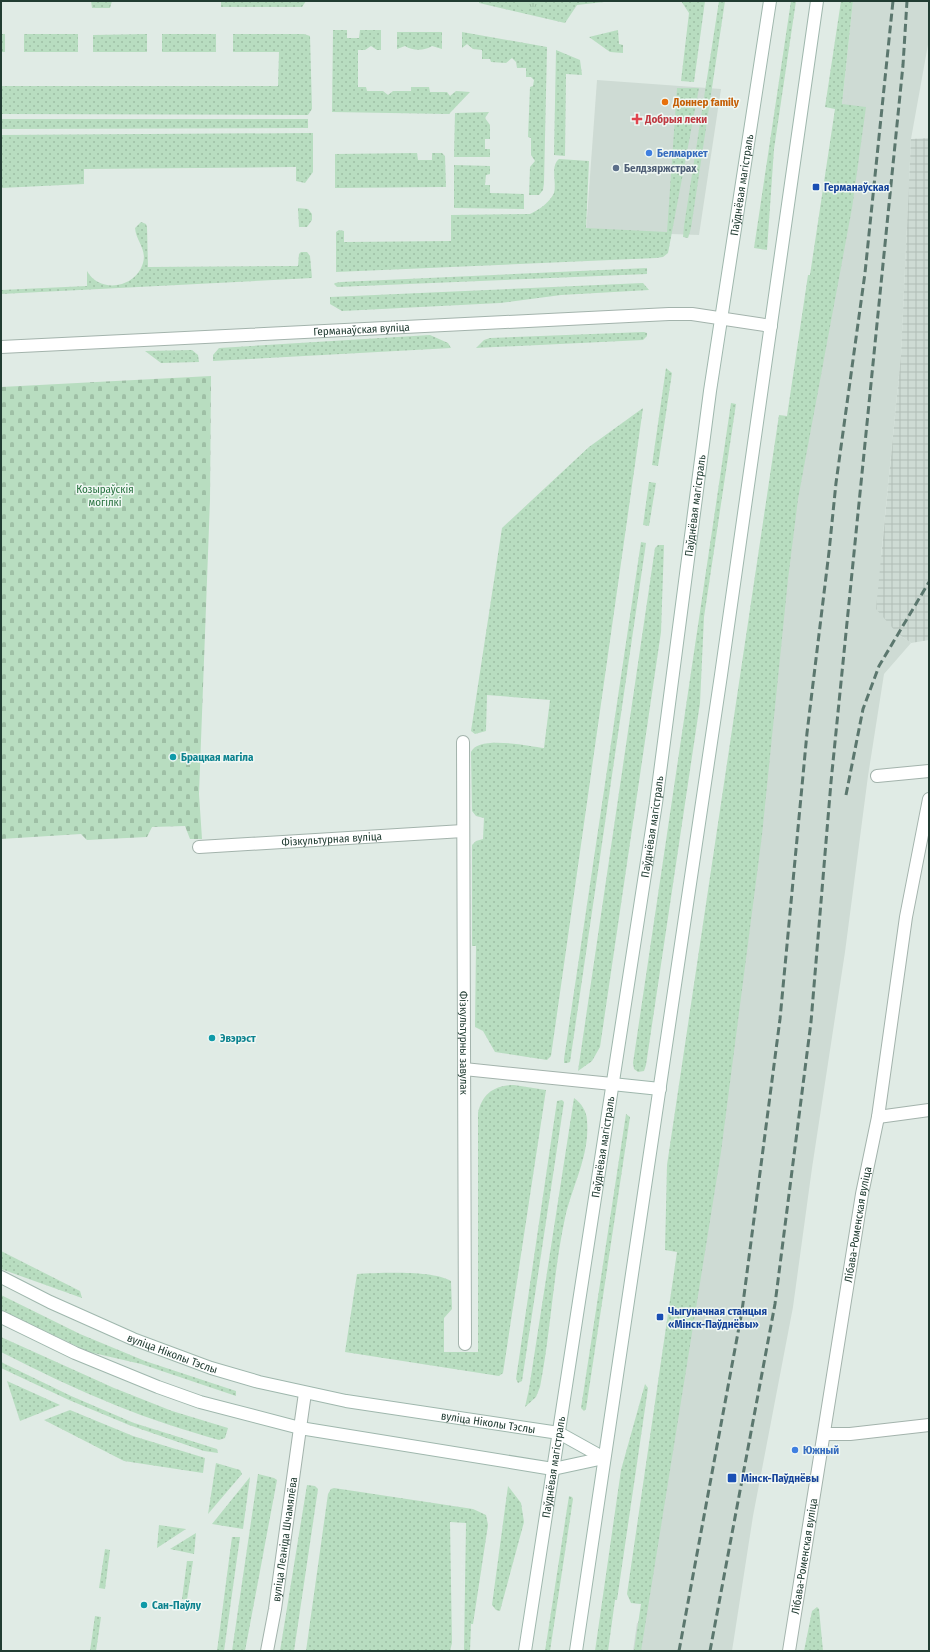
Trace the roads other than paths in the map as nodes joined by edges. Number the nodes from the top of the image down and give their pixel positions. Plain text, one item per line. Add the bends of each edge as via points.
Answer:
1 (770, 1) edge
2 (818, 1) edge
3 (721, 319) junction
4 (771, 326) junction
5 (1, 347) edge
6 (463, 742) dead end
7 (929, 771) edge
8 (877, 776) dead end
9 (929, 799) edge
10 (464, 831) junction
11 (199, 847) dead end
12 (464, 1069) junction
13 (612, 1084) junction
14 (660, 1089) junction
15 (929, 1110) edge
16 (878, 1117) junction
17 (1, 1277) edge
18 (1, 1317) edge
19 (465, 1344) dead end
20 (305, 1393) junction
21 (929, 1425) edge
22 (300, 1428) junction
23 (559, 1433) junction
24 (824, 1434) junction
25 (604, 1458) junction
26 (553, 1468) junction
27 (267, 1651) edge
28 (525, 1651) edge
29 (576, 1651) edge
30 (789, 1651) edge

1 - 3 main road, Паўднёвая магістраль
2 - 4 main road
3 - 4 main road, Германаўская вуліца
3 - 5 main road, Германаўская вуліца via 692,314 620,316
3 - 13 main road, Паўднёвая магістраль via 656,803
4 - 14 main road
6 - 10 main road, Фізкультурны завулак
7 - 8 main road
9 - 16 main road, Лібава-Роменская вуліца via 906,917
10 - 11 main road, Фізкультурная вуліца
10 - 12 main road, Фізкультурны завулак
12 - 13 main road
12 - 19 main road, Фізкультурны завулак
13 - 14 main road
13 - 23 main road, Паўднёвая магістраль
14 - 25 main road
15 - 16 main road
16 - 24 main road, Лібава-Роменская вуліца via 862,1194
17 - 20 main road, вуліца Ніколы Тэслы via 90,1320 170,1354 259,1382
18 - 22 main road via 82,1356 158,1387 211,1405
20 - 22 main road, вуліца Леаніда Шчамялёва
20 - 23 main road, вуліца Ніколы Тэслы
21 - 24 main road via 850,1434
22 - 26 main road
22 - 27 main road, вуліца Леаніда Шчамялёва
23 - 25 main road, вуліца Ніколы Тэслы
23 - 26 main road, Паўднёвая магістраль
24 - 30 main road, Лібава-Роменская вуліца
25 - 26 main road
25 - 29 main road
26 - 28 main road, Паўднёвая магістраль

